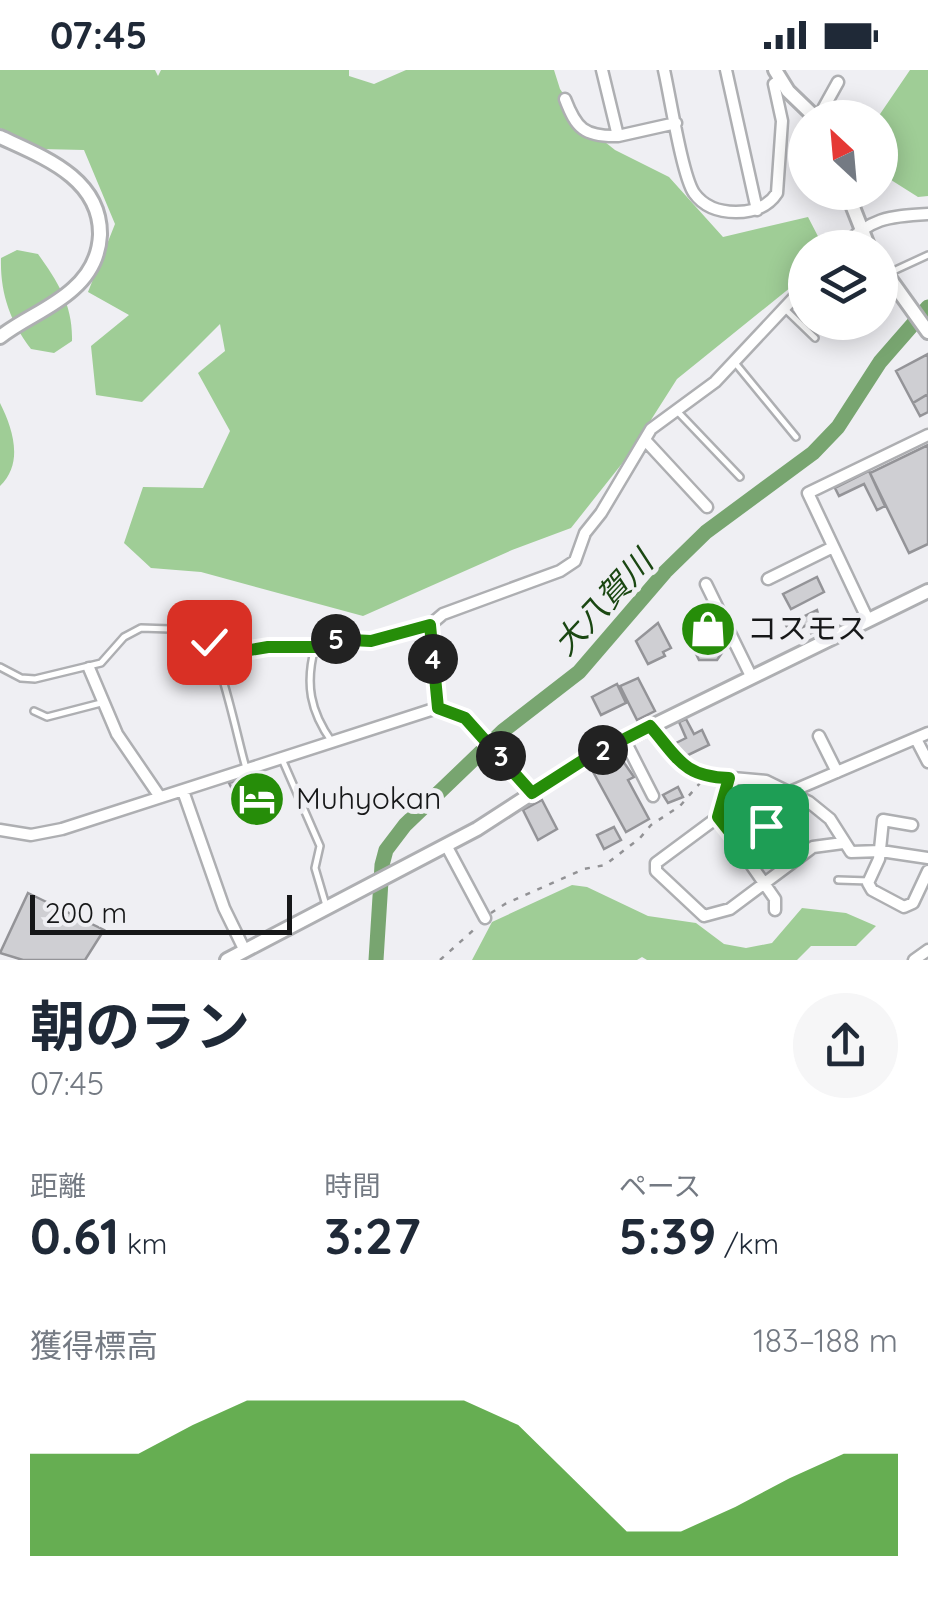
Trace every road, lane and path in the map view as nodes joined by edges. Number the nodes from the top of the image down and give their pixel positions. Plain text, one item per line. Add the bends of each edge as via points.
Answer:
1 (602, 70) edge
2 (664, 70) edge
3 (726, 70) edge
4 (778, 75) edge
5 (838, 82) dead end
6 (564, 99) dead end
7 (801, 100) edge
8 (828, 100) edge
9 (676, 123) junction
10 (618, 136) junction
11 (0, 137) edge
12 (756, 210) junction
13 (853, 210) edge
14 (925, 214) edge
15 (928, 227) edge
16 (859, 229) joint
17 (928, 255) edge
18 (898, 265) edge
19 (898, 290) edge
20 (788, 304) edge
21 (784, 308) junction
22 (788, 312) edge
23 (928, 332) edge
24 (0, 337) edge
25 (735, 361) junction
26 (676, 410) junction
27 (928, 435) edge
28 (796, 437) dead end
29 (644, 440) junction
30 (740, 477) dead end
31 (707, 507) dead end
32 (834, 546) junction
33 (768, 579) dead end
34 (706, 584) dead end
35 (928, 591) edge
36 (868, 620) junction
37 (430, 625) junction
38 (315, 647) junction
39 (214, 656) junction
40 (0, 667) edge
41 (89, 668) junction
42 (751, 676) junction
43 (102, 703) junction
44 (438, 708) junction
45 (34, 711) dead end
46 (650, 726) junction
47 (928, 734) edge
48 (819, 736) dead end
49 (916, 738) junction
50 (624, 739) junction
51 (332, 742) junction
52 (282, 759) junction
53 (928, 762) edge
54 (247, 770) junction
55 (837, 772) junction
56 (703, 777) junction
57 (729, 778) junction
58 (183, 791) junction
59 (532, 793) junction
60 (793, 794) junction
61 (653, 796) dead end
62 (160, 797) junction
63 (718, 817) junction
64 (912, 825) dead end
65 (0, 830) edge
66 (843, 844) junction
67 (740, 845) junction
68 (446, 846) junction
69 (880, 851) junction
70 (928, 858) edge
71 (928, 870) edge
72 (838, 880) dead end
73 (869, 881) junction
74 (764, 882) junction
75 (325, 902) dead end
76 (775, 910) dead end
77 (486, 918) junction
78 (928, 950) edge
79 (248, 955) edge
80 (228, 960) edge
81 (440, 960) edge
82 (914, 960) edge

1 - 10 street
2 - 9 street
3 - 12 street
4 - 7 street
4 - 12 street via 777,194
5 - 8 street
6 - 10 street via 585,131
9 - 10 street
9 - 12 street via 688,181 700,200 724,211
11 - 24 street via 81,183 100,232 93,264 78,284
13 - 16 street
14 - 15 lane
14 - 16 street via 894,215
17 - 18 lane
19 - 23 street
20 - 21 street
21 - 22 lane
21 - 25 street
25 - 26 street
25 - 28 lane
26 - 29 street
26 - 30 lane
27 - 32 street via 808,493
29 - 31 street
29 - 37 street via 570,566
32 - 33 street
32 - 36 street
34 - 42 street
35 - 36 street
36 - 42 street
37 - 38 lane
37 - 44 street
38 - 39 lane
38 - 51 lane via 311,705
39 - 41 lane via 200,630 149,626 130,633
39 - 54 lane
40 - 41 lane via 30,680
41 - 43 street
42 - 46 street
43 - 45 lane via 47,716
43 - 62 street
44 - 51 street
44 - 59 street via 465,718
46 - 50 street
46 - 56 street
47 - 49 street
48 - 55 street
49 - 53 street
49 - 55 street
50 - 59 street
50 - 61 street
51 - 52 street
52 - 54 street
52 - 75 lane via 320,846 316,868
54 - 58 street
55 - 60 street
56 - 57 street
56 - 77 path via 680,806 608,863 504,904
57 - 60 street via 757,779
57 - 63 street
58 - 62 street
58 - 79 street
59 - 68 street
60 - 66 street via 830,819
60 - 67 street via 789,810
62 - 65 street via 49,832
63 - 67 street
63 - 74 street via 656,864 656,872 704,916 730,910
64 - 69 street via 883,820
66 - 69 street via 851,852
66 - 74 street via 813,847
67 - 74 street
68 - 77 street
68 - 79 street
69 - 70 street
69 - 73 street
71 - 73 street via 914,904 904,907 872,890
72 - 73 lane
74 - 76 street
77 - 81 path
78 - 82 street
79 - 80 street

